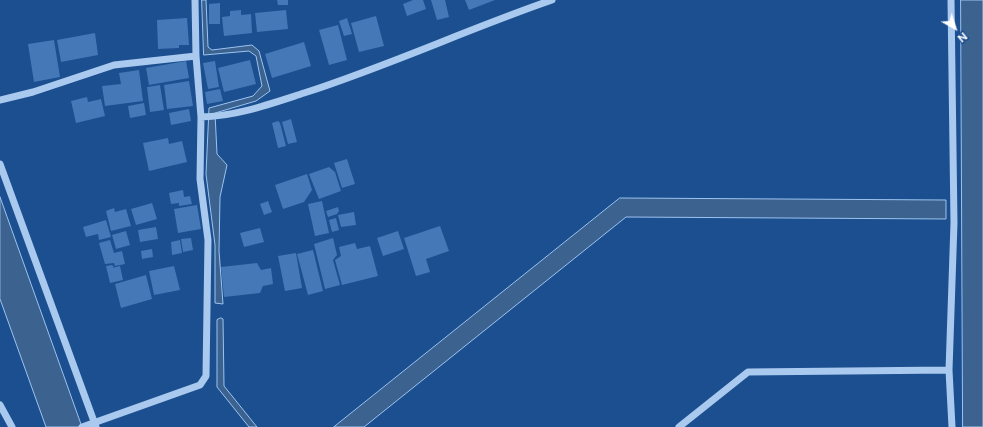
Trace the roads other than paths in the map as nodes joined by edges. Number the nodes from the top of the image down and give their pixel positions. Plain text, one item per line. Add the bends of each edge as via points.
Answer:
1 (195, 0) edge
2 (552, 0) edge
3 (951, 0) edge
4 (196, 56) junction
5 (0, 100) edge
6 (201, 117) junction
7 (0, 164) edge
8 (949, 370) junction
9 (0, 405) edge
10 (95, 425) edge
11 (84, 426) edge
12 (12, 427) edge
13 (679, 427) edge
14 (952, 427) edge

1 - 4 street
2 - 6 street via 334,84 252,110 218,117
3 - 8 street via 954,223
4 - 5 street via 114,66
4 - 6 street
6 - 10 street via 200,179 208,240 206,376 200,385
7 - 10 street
8 - 13 street via 748,372
8 - 14 street
9 - 12 street
10 - 11 street

